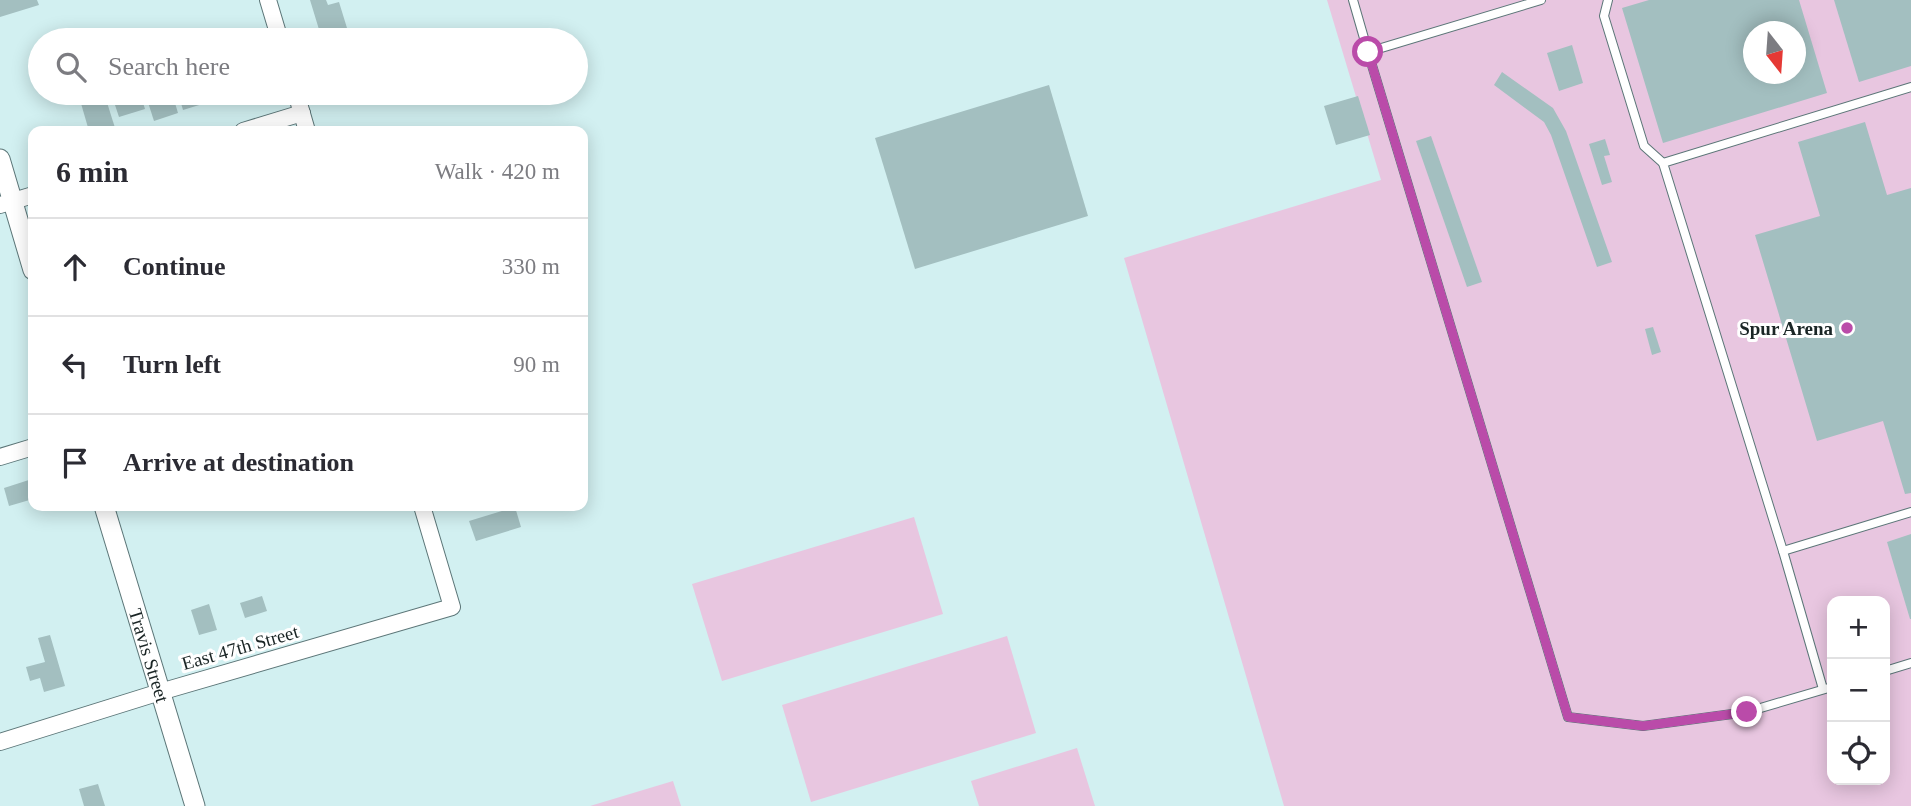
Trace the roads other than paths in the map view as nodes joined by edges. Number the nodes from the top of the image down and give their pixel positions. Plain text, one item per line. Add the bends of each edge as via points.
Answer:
1 (268, 0) edge
2 (1353, 0) edge
3 (1541, 0) edge
4 (1608, 0) edge
5 (276, 28) edge
6 (1368, 52) junction
7 (1911, 87) edge
8 (300, 105) edge
9 (302, 113) junction
10 (259, 126) edge
11 (306, 126) edge
12 (0, 159) edge
13 (1663, 163) junction
14 (28, 196) edge
15 (6, 203) edge
16 (28, 258) edge
17 (28, 449) edge
18 (0, 457) edge
19 (106, 511) edge
20 (424, 511) edge
21 (1911, 512) edge
22 (1783, 551) junction
23 (1911, 663) edge
24 (1890, 669) edge
25 (1827, 688) edge
26 (1823, 689) junction
27 (160, 692) junction
28 (0, 742) edge
29 (195, 806) edge

1 - 5 street
2 - 6 lane
3 - 6 lane
4 - 13 lane via 1604,16 1644,146
6 - 26 lane via 1568,717 1643,726 1747,712
7 - 13 lane
8 - 9 street
9 - 10 street
9 - 11 street
12 - 15 street
13 - 22 lane
14 - 15 street
15 - 16 street
17 - 18 street
19 - 27 street, Travis Street
20 - 27 street, East 47th Street via 453,607
21 - 22 lane
22 - 26 lane
23 - 24 lane
25 - 26 lane
27 - 28 street, East 47th Street
27 - 29 street, Travis Street

